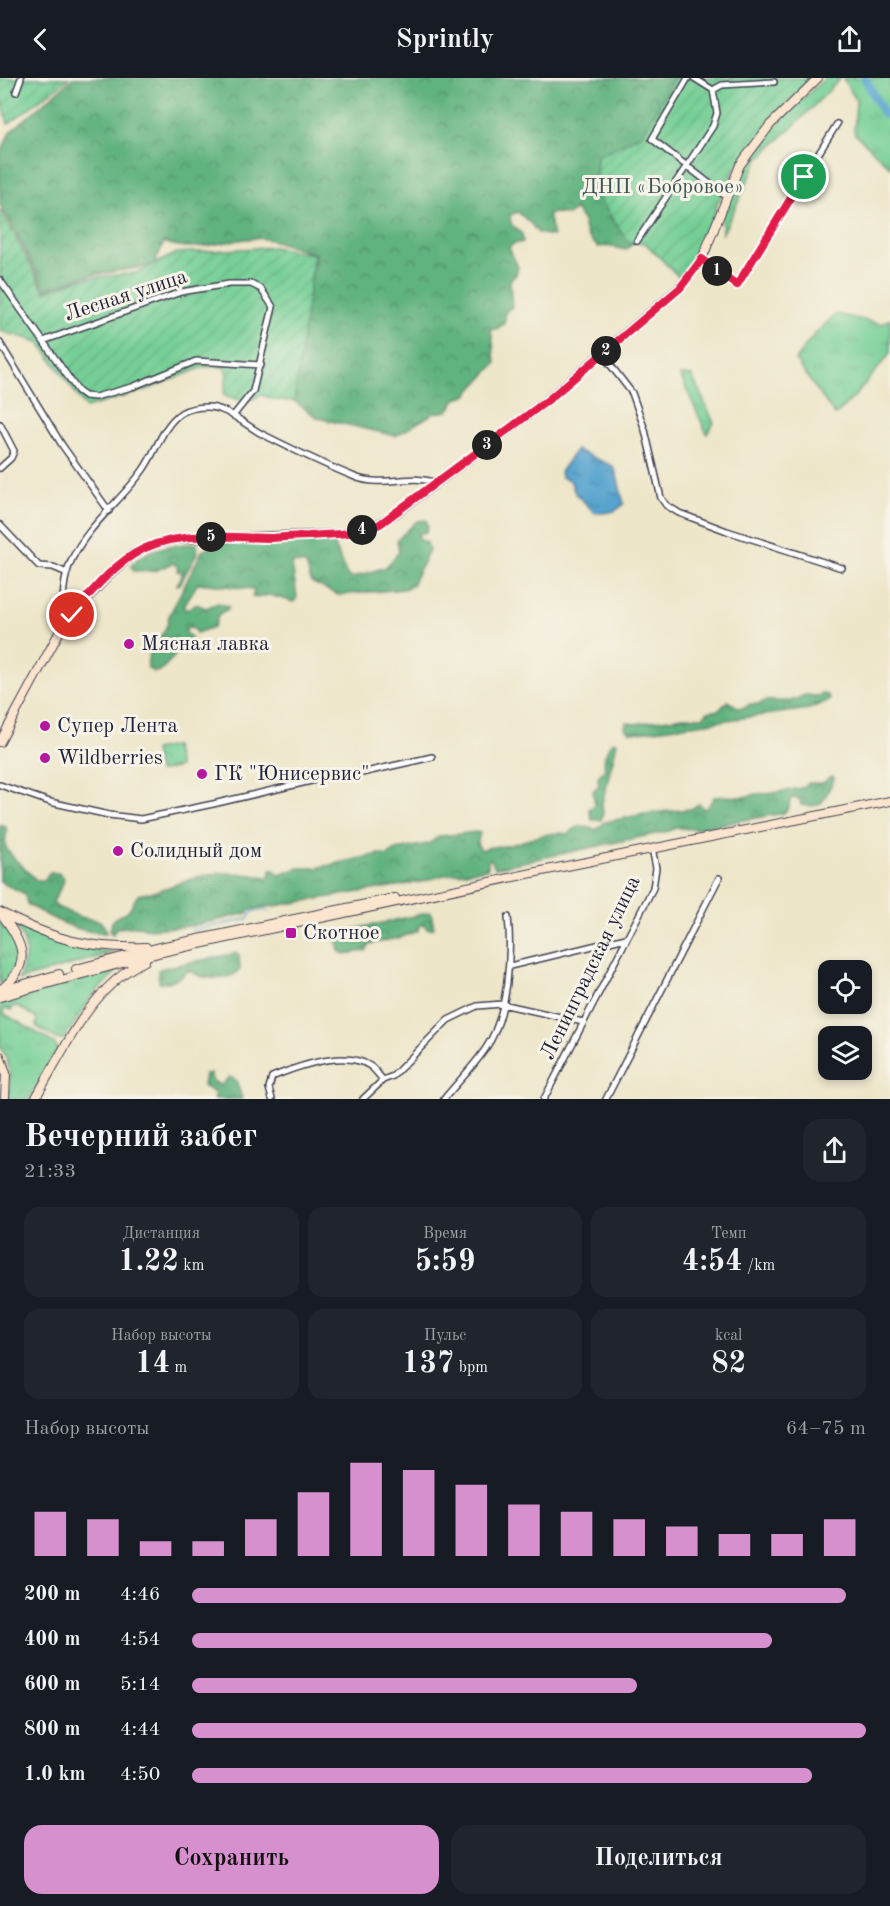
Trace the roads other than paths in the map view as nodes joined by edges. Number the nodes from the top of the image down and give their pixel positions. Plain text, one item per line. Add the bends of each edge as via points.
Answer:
1 (21, 78) edge
2 (688, 78) edge
3 (694, 78) edge
4 (818, 78) edge
5 (774, 82) dead end
6 (713, 90) junction
7 (15, 92) dead end
8 (837, 124) dead end
9 (688, 166) junction
10 (727, 197) junction
11 (637, 241) dead end
12 (702, 259) junction
13 (0, 280) edge
14 (43, 341) junction
15 (0, 344) edge
16 (602, 354) junction
17 (261, 365) junction
18 (233, 416) junction
19 (0, 424) edge
20 (0, 468) edge
21 (436, 483) junction
22 (109, 511) junction
23 (0, 525) edge
24 (842, 568) dead end
25 (66, 573) junction
26 (66, 621) junction
27 (0, 742) edge
28 (432, 757) dead end
29 (0, 785) edge
30 (890, 801) edge
31 (652, 848) junction
32 (719, 878) dead end
33 (0, 912) edge
34 (508, 917) dead end
35 (626, 938) junction
36 (161, 950) junction
37 (510, 966) junction
38 (0, 991) edge
39 (0, 997) edge
40 (502, 1004) junction
41 (583, 1022) junction
42 (0, 1056) edge
43 (383, 1080) junction
44 (5, 1099) edge
45 (35, 1099) edge
46 (272, 1099) edge
47 (363, 1099) edge
48 (444, 1099) edge
49 (544, 1099) edge
50 (606, 1099) edge

1 - 7 street
2 - 9 street via 652,139
3 - 6 street
4 - 10 main road via 770,125 740,165
5 - 6 street via 722,85
6 - 9 street via 717,113 713,126
8 - 12 street via 737,285
9 - 10 street
9 - 11 street
10 - 12 main road
12 - 16 main road via 680,288
13 - 14 street, Лесная улица
14 - 17 street via 85,396 132,387 196,361
14 - 17 street, Лесная улица via 181,292 251,284 261,289 273,307
15 - 22 street via 62,445
16 - 21 main road via 540,406
16 - 24 street via 632,393 645,430 660,498 666,505 727,531
17 - 18 street, Лесная улица via 253,391
18 - 21 street via 262,434 358,478 377,482 428,479
18 - 22 street via 210,406 181,413 168,427 143,470
19 - 20 street via 15,451
21 - 26 main road via 371,528 342,534 272,538 176,539 146,548 122,562
22 - 25 street via 87,534
23 - 25 street via 39,566
25 - 26 street
26 - 27 main road
28 - 29 street via 141,819 50,802
30 - 31 main road
31 - 35 street, Ленинградская улица via 654,885
31 - 36 main road
32 - 50 street
33 - 36 main road via 35,930 90,945
33 - 38 main road via 16,933 22,949 15,976
34 - 37 street
35 - 37 street
35 - 41 street, Ленинградская улица
36 - 38 main road
36 - 39 main road
36 - 45 main road via 122,974 102,992
37 - 40 street
40 - 41 street
40 - 43 street via 477,1006 448,1020 393,1076
40 - 48 street via 486,1048
41 - 49 street, Ленинградская улица
42 - 44 main road via 6,1073
43 - 46 street via 359,1061 304,1064 272,1077
43 - 47 street

